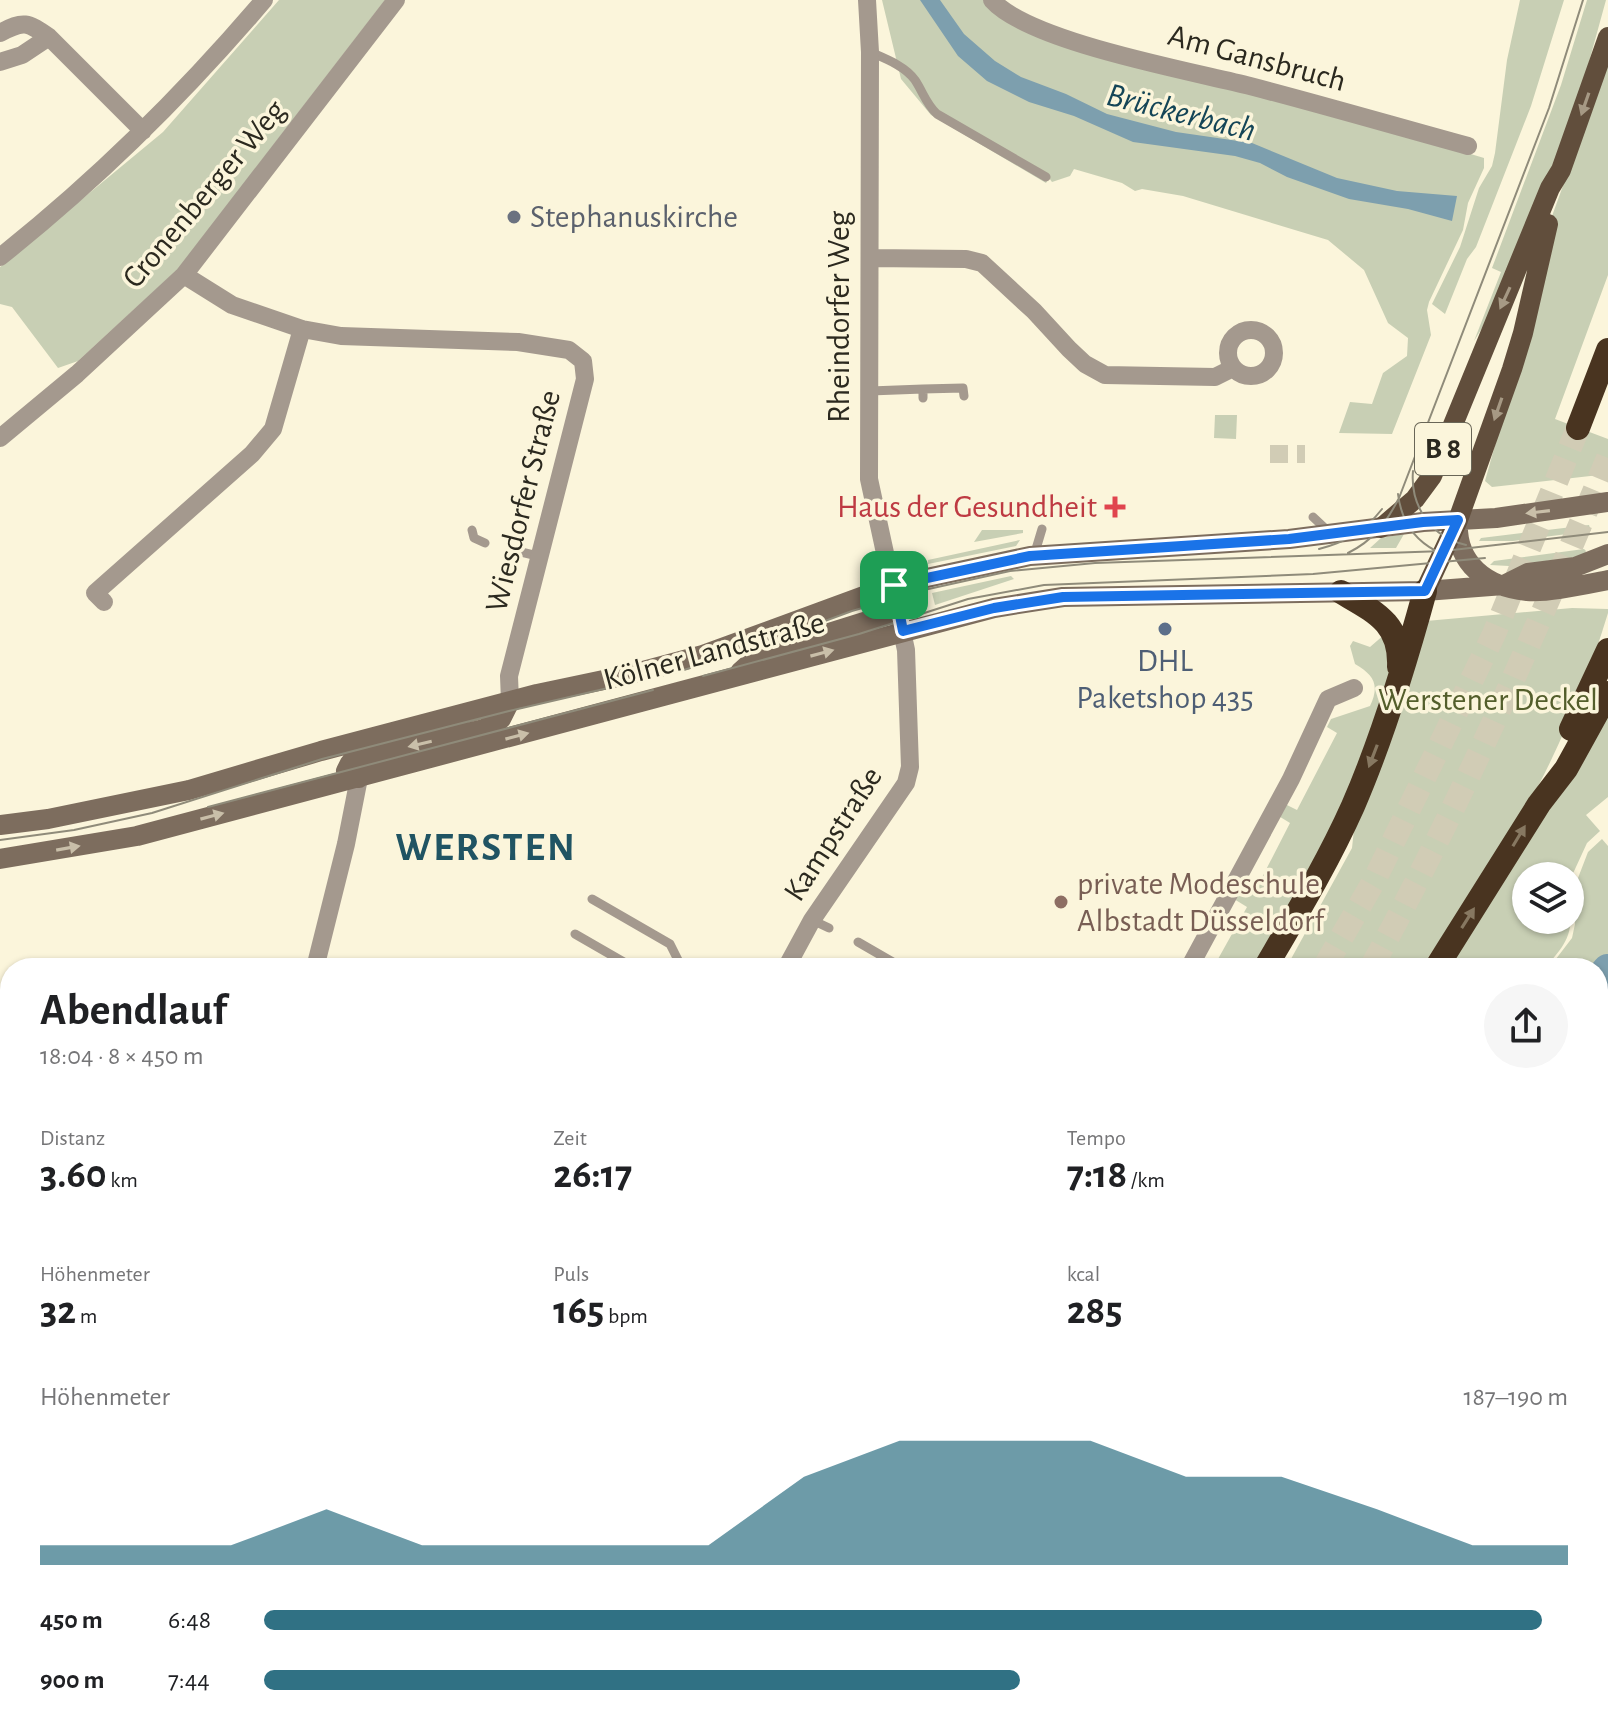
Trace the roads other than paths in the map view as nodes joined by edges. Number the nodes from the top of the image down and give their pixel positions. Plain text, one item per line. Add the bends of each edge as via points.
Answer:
1 (264, 0) edge
2 (396, 0) edge
3 (867, 0) edge
4 (992, 0) edge
5 (0, 33) edge
6 (49, 37) junction
7 (1608, 37) edge
8 (870, 52) junction
9 (0, 62) edge
10 (143, 131) junction
11 (1468, 146) dead end
12 (1561, 170) junction
13 (1046, 177) dead end
14 (0, 257) edge
15 (870, 258) junction
16 (184, 275) junction
17 (302, 329) junction
18 (1608, 350) edge
19 (1233, 368) dead end
20 (870, 391) junction
21 (964, 396) dead end
22 (1578, 428) tunnel mouth
23 (0, 438) edge
24 (1608, 502) edge
25 (1580, 507) junction
26 (1313, 517) dead end
27 (1608, 518) edge
28 (1458, 520) junction
29 (1381, 528) junction
30 (1042, 529) dead end
31 (472, 530) dead end
32 (1336, 534) junction
33 (485, 543) dead end
34 (521, 552) dead end
35 (1608, 554) edge
36 (1030, 556) junction
37 (542, 557) junction
38 (1608, 580) edge
39 (894, 585) junction
40 (1504, 585) junction
41 (1425, 591) junction
42 (1341, 592) junction
43 (104, 602) dead end
44 (901, 621) junction
45 (1608, 650) edge
46 (1398, 682) junction
47 (1354, 688) dead end
48 (1608, 693) edge
49 (510, 701) junction
50 (359, 778) junction
51 (1539, 804) junction
52 (0, 825) edge
53 (0, 859) edge
54 (592, 899) dead end
55 (575, 934) dead end
56 (858, 942) dead end
57 (318, 958) edge
58 (617, 958) edge
59 (677, 958) edge
60 (794, 958) edge
61 (886, 958) edge
62 (1194, 958) edge
63 (1271, 958) edge
64 (1442, 958) edge

1 - 10 street
2 - 16 street, Cronenberger Weg
3 - 8 street, Rheindorfer Weg
4 - 11 street, Am Gansbruch via 1020,22 1079,42
5 - 6 street via 24,23
6 - 9 street
6 - 10 street
7 -> 12 main road, B 8
8 - 13 lane via 914,78 937,114
8 - 15 street, Rheindorfer Weg
10 - 14 street
12 -> 28 main road, B 8 via 1523,333
12 -> 29 main road, B 8 via 1432,476
15 - 19 street via 982,263 1085,364 1105,375 1215,377
15 - 20 street, Rheindorfer Weg
16 - 17 street, Wiesdorfer Straße via 232,305
16 - 23 street, Cronenberger Weg
17 - 37 street, Wiesdorfer Straße via 341,336 518,342 569,350 583,361 585,379
17 - 43 street via 273,429 252,454 95,593
18 - 22 highway
20 - 21 lane via 923,394 963,388
20 - 39 street, Rheindorfer Weg via 869,479
24 - 25 main road, Kölner Landstraße
25 - 27 main road, Kölner Landstraße
25 -> 28 main road, Kölner Landstraße
26 - 32 lane
28 - 29 main road, Kölner Landstraße
28 - 40 main road via 1461,549 1472,569
28 - 41 main road
29 - 32 main road, Kölner Landstraße
30 - 36 lane
31 - 33 lane via 474,538
32 - 36 main road, Kölner Landstraße
34 - 37 lane
35 - 40 main road via 1575,567 1528,573
36 - 39 main road, Kölner Landstraße
37 - 49 street, Wiesdorfer Straße via 509,676
38 - 40 main road via 1529,591
39 - 44 street, Rheindorfer Weg
39 - 49 main road, Kölner Landstraße via 703,655
40 - 41 main road
41 - 42 main road
41 - 46 highway
42 - 44 main road via 1063,597
42 - 46 highway via 1390,627 1398,643
50 -> 44 main road, Kölner Landstraße via 737,675 759,655
44 - 60 street, Kampstraße via 910,767 906,783 821,924
45 - 51 highway
46 -> 63 highway via 1352,807
47 - 62 street via 1328,699
48 - 51 highway via 1566,769
49 -> 50 main road via 501,719 484,729 350,763 348,775
49 - 52 main road, Kölner Landstraße via 189,790
53 -> 50 main road, Kölner Landstraße via 137,836
50 - 57 street
64 -> 51 highway
54 - 59 lane via 670,944
55 - 58 lane
56 - 61 lane

